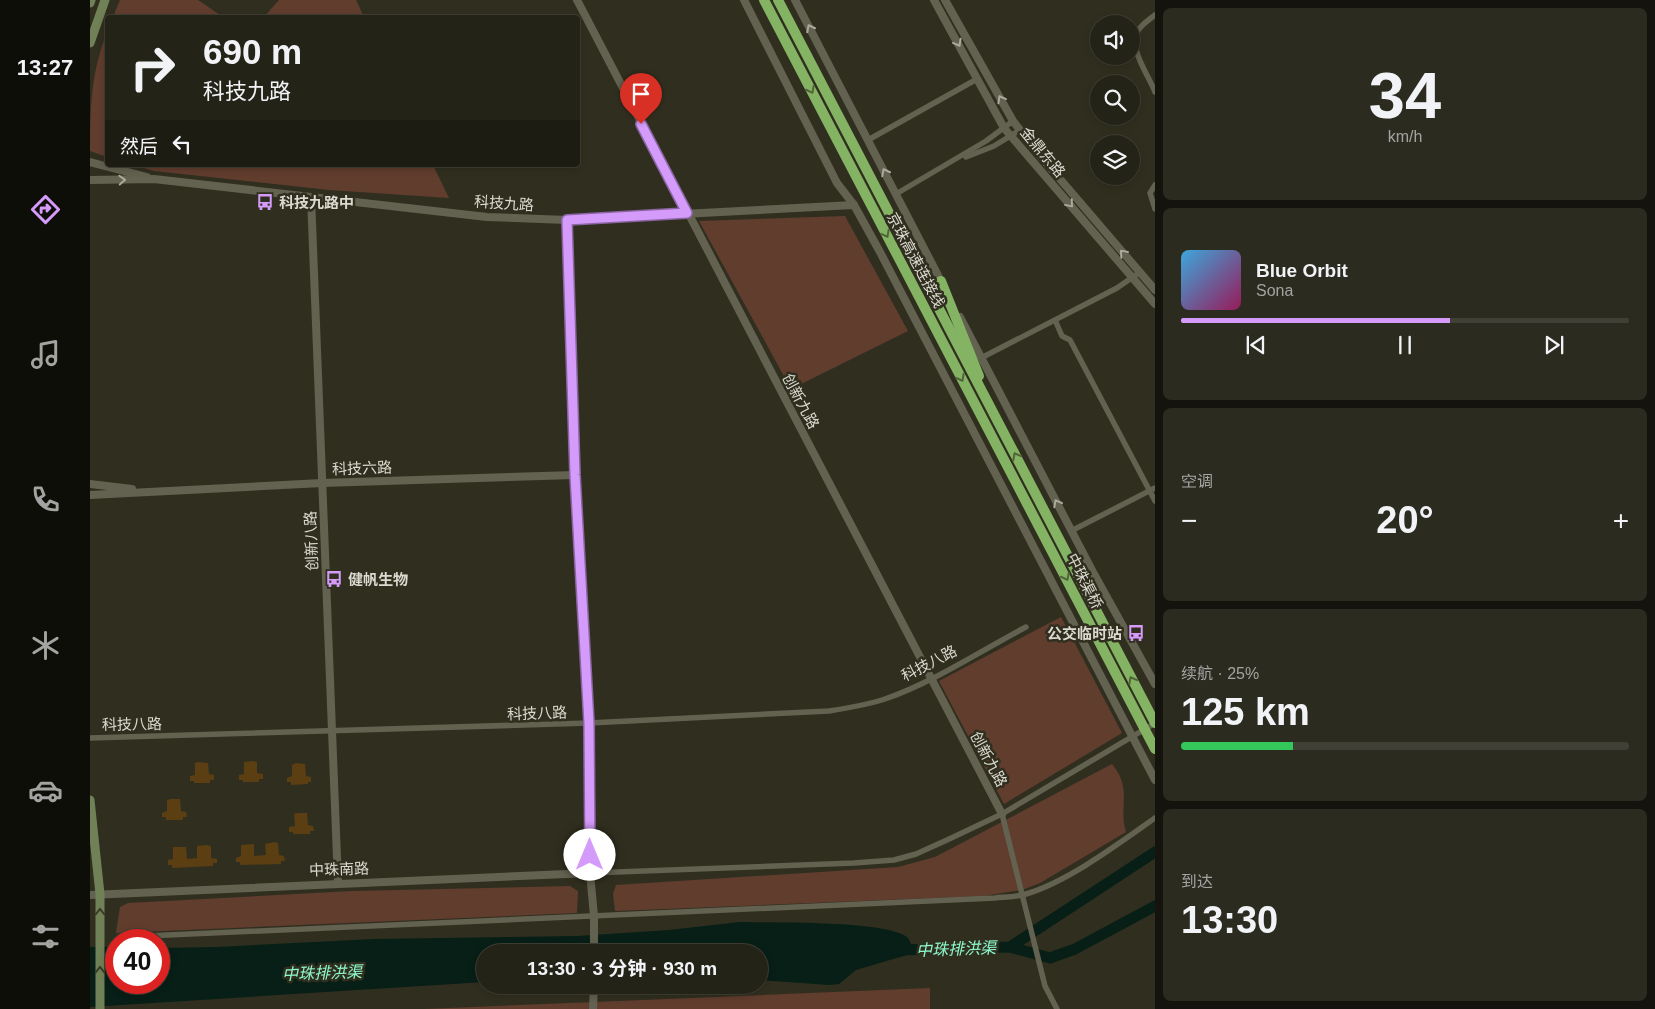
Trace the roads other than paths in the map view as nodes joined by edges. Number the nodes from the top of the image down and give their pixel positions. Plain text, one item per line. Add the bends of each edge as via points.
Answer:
1 (105, 0) edge
2 (577, 0) edge
3 (744, 0) edge
4 (764, 0) edge
5 (778, 0) edge
6 (795, 0) edge
7 (934, 0) edge
8 (945, 0) edge
9 (1155, 15) edge
10 (90, 43) edge
11 (978, 79) junction
12 (1155, 92) edge
13 (1013, 121) junction
14 (1004, 128) junction
15 (1020, 130) junction
16 (1011, 136) junction
17 (868, 140) junction
18 (90, 162) edge
19 (952, 162) junction
20 (105, 166) edge
21 (109, 167) edge
22 (154, 179) junction
23 (90, 180) edge
24 (1155, 185) edge
25 (896, 194) junction
26 (310, 197) junction
27 (854, 205) junction
28 (1155, 209) edge
29 (687, 213) junction
30 (567, 220) junction
31 (1140, 272) junction
32 (1132, 278) junction
33 (941, 281) junction
34 (1155, 290) edge
35 (1155, 304) edge
36 (1055, 320) junction
37 (981, 358) junction
38 (985, 396) junction
39 (575, 475) junction
40 (322, 483) junction
41 (90, 484) edge
42 (1152, 489) edge
43 (149, 492) junction
44 (90, 495) edge
45 (1155, 501) edge
46 (1055, 531) joint
47 (1072, 531) junction
48 (1043, 534) joint
49 (1026, 627) dead end
50 (931, 678) junction
51 (1155, 684) edge
52 (589, 723) junction
53 (1155, 723) edge
54 (332, 732) junction
55 (1133, 735) junction
56 (90, 738) edge
57 (1155, 749) edge
58 (1155, 780) edge
59 (90, 800) edge
60 (1002, 814) junction
61 (1155, 818) edge
62 (590, 873) junction
63 (338, 883) junction
64 (95, 894) edge
65 (1023, 895) junction
66 (594, 916) junction
67 (170, 935) edge
68 (594, 944) edge
69 (594, 994) edge
70 (100, 1009) edge
71 (594, 1009) edge
72 (1057, 1009) edge

1 - 10 main road
2 - 29 street, 创新九路
3 - 27 street via 837,183
4 -> 48 highway, 京珠高速连接线
5 - 38 highway, 京珠高速连接线
17 -> 6 street
7 -> 11 street, 金鼎东路
13 -> 8 street, 金鼎东路
9 - 12 street via 1139,28 1135,36 1139,57
11 - 14 street, 金鼎东路
11 - 17 street
13 - 14 street
13 - 15 street, 金鼎东路
14 - 16 street, 金鼎东路
14 - 19 street
15 - 16 street
31 -> 15 street, 金鼎东路
16 - 19 street
16 -> 32 street, 金鼎东路
25 -> 17 street
18 - 20 street, 科技九路
19 - 25 street
21 - 22 street, 科技九路
23 -> 22 street, 科技九路
22 - 26 street, 科技九路
24 - 28 street via 1150,193
25 - 33 street
26 - 30 street, 科技九路 via 487,216
26 - 40 street, 创新八路
27 - 29 street, 科技九路
27 - 55 street
29 - 30 street, 科技九路
29 - 50 street, 创新九路
30 - 39 street
31 - 32 street
31 - 34 street, 金鼎东路
32 - 35 street, 金鼎东路
32 - 36 street
33 - 37 street
33 - 38 highway
36 - 37 street
36 - 42 street via 1062,336 1070,340
47 -> 37 street
46 -> 38 highway, 京珠高速连接线
39 - 40 street, 科技六路
39 - 52 street
40 - 43 street, 科技六路
40 - 54 street, 创新八路
41 - 43 street, 科技六路
42 - 45 street
42 - 47 street
43 - 44 street, 科技六路
53 -> 46 highway, 中珠渠桥
47 - 51 street
48 -> 57 highway, 中珠渠桥
49 - 50 street, 科技八路
50 - 52 street, 科技八路 via 886,699 829,711
50 - 60 street, 创新九路
52 - 54 street, 科技八路
52 - 62 street
53 - 55 street
54 - 56 street, 科技八路
54 - 63 street, 创新八路
55 - 58 street
55 - 60 street
59 - 64 main road
60 - 62 street via 916,854 894,860
60 - 65 street
61 - 65 street via 1102,855
62 - 63 street, 中珠南路
62 - 66 street
63 - 64 street, 中珠南路
70 -> 64 main road via 100,930
65 - 66 street
65 - 72 street via 1045,986
66 - 67 street
66 - 68 street
69 - 71 street

